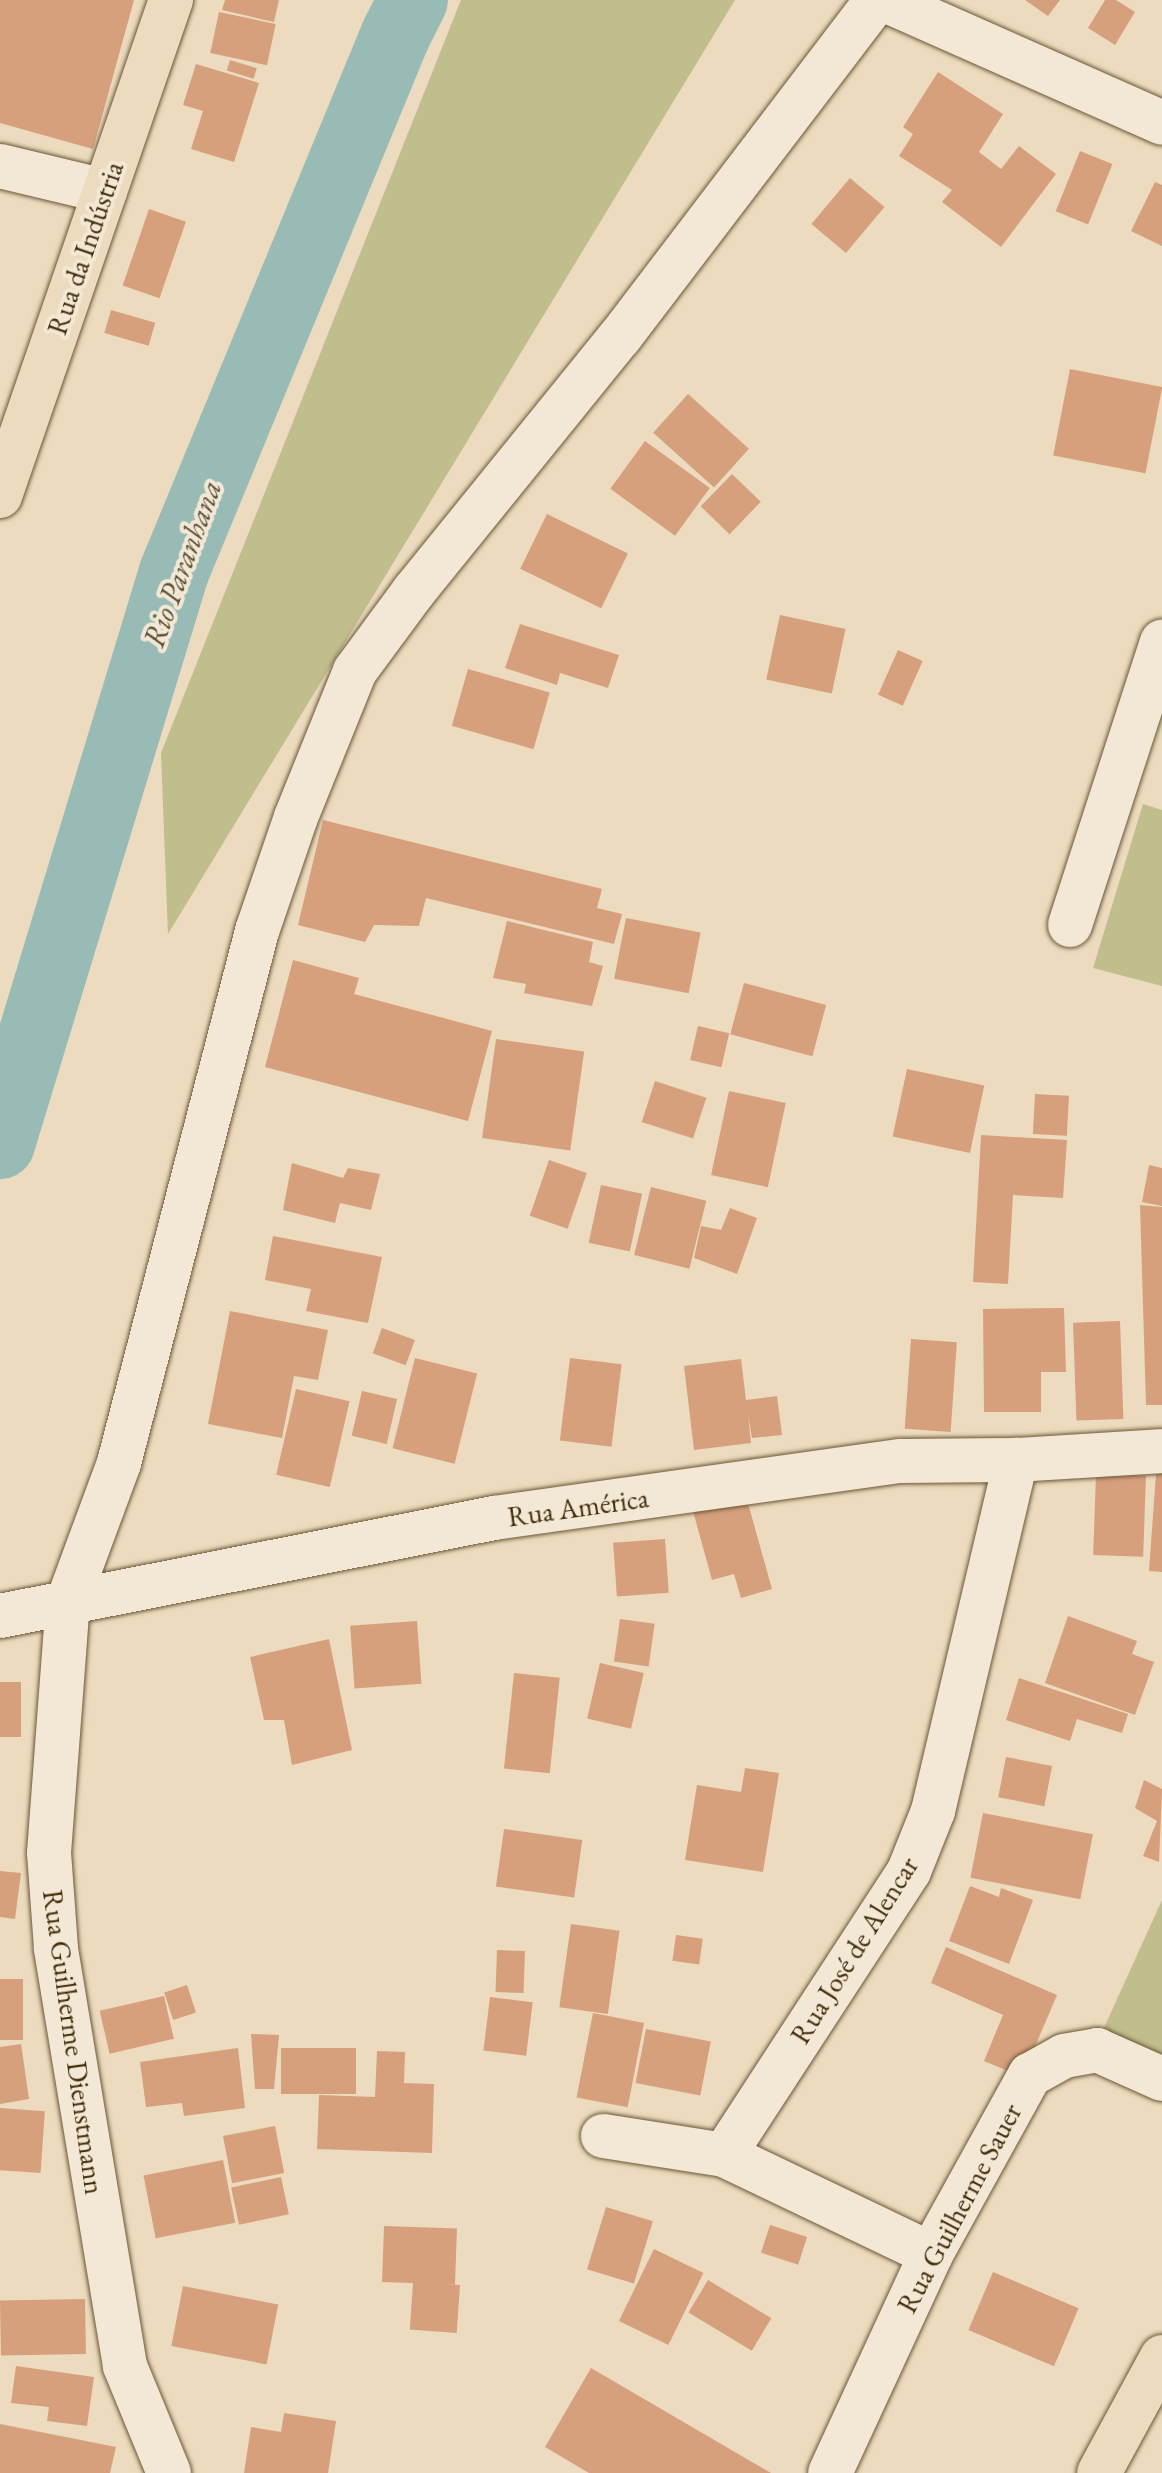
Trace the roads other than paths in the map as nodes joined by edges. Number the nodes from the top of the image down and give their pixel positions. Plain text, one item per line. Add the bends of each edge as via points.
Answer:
1 (171, 0) edge
2 (877, 0) edge
3 (885, 0) edge
4 (1162, 123) edge
5 (0, 166) edge
6 (105, 191) junction
7 (0, 496) edge
8 (1162, 642) edge
9 (1070, 925) dead end
10 (1162, 1451) edge
11 (1016, 1460) junction
12 (68, 1601) junction
13 (0, 1616) edge
14 (1162, 2079) edge
15 (603, 2136) dead end
16 (724, 2155) junction
17 (931, 2254) junction
18 (1162, 2357) edge
19 (169, 2473) edge
20 (830, 2473) edge
21 (1099, 2473) edge

1 - 6 main road, Rua da Indústria
2 - 12 street, Rua Guilherme Dienstmann via 620,337 355,671 257,931 119,1463
3 - 4 street
5 - 6 street
6 - 7 main road, Rua da Indústria
8 - 9 street
10 - 11 street, Rua América
11 - 12 street, Rua América via 901,1461 494,1518
11 - 16 street, Rua José de Alencar via 933,1811 909,1871
12 - 13 street, Rua América
12 - 19 street, Rua Guilherme Dienstmann via 49,1853 56,1948 125,2366
14 - 17 street, Rua Guilherme Sauer via 1097,2050 1064,2056 1030,2075
15 - 16 street
16 - 17 street
17 - 20 street, Rua Guilherme Sauer
18 - 21 main road

